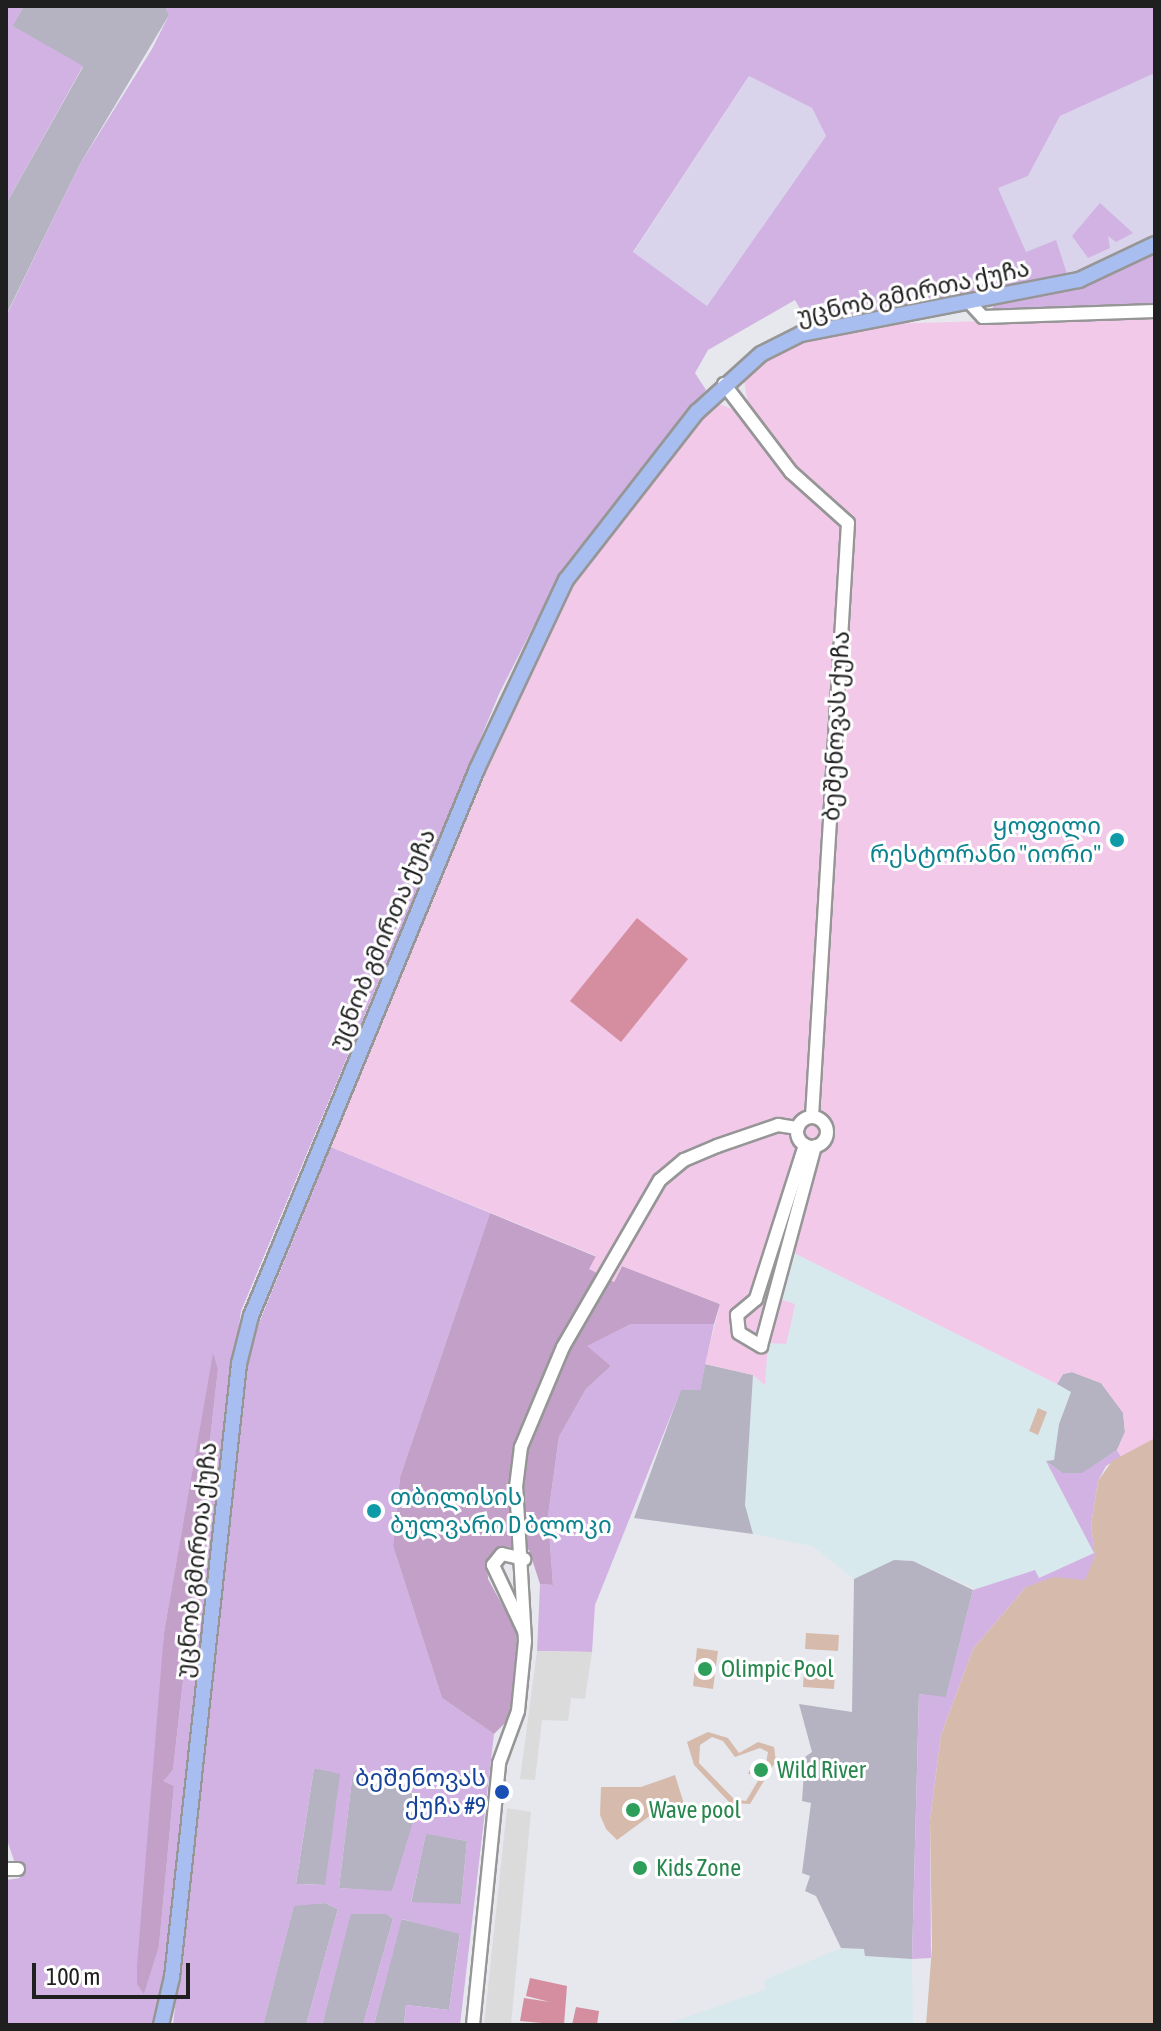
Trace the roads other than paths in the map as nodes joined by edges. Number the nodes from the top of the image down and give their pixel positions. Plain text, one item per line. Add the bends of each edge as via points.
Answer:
1 (1155, 244) edge
2 (968, 301) junction
3 (1155, 311) edge
4 (724, 384) junction
5 (812, 1117) junction
6 (798, 1128) junction
7 (810, 1146) junction
8 (524, 1559) junction
9 (525, 1634) junction
10 (161, 2025) edge
11 (473, 2025) edge

1 - 2 main road, უცნობ გმირთა ქუჩა via 1079,280
2 - 3 street via 983,317
2 - 4 main road, უცნობ გმირთა ქუჩა via 801,334 761,354
4 - 5 street, ბეშენოვას ქუჩა via 791,472 848,523
4 - 10 main road, უცნობ გმირთა ქუჩა via 566,580 532,645 251,1316 239,1364 172,1977
5 - 6 street
5 - 7 street via 821,1120 827,1132
6 - 7 street
6 - 8 street via 761,1130 684,1160 643,1201 563,1347 521,1447 516,1487
7 - 7 street via 756,1299 737,1315 739,1333 761,1346
8 - 9 street
8 - 9 street via 502,1554 493,1565
9 - 11 street via 518,1711 499,1763

